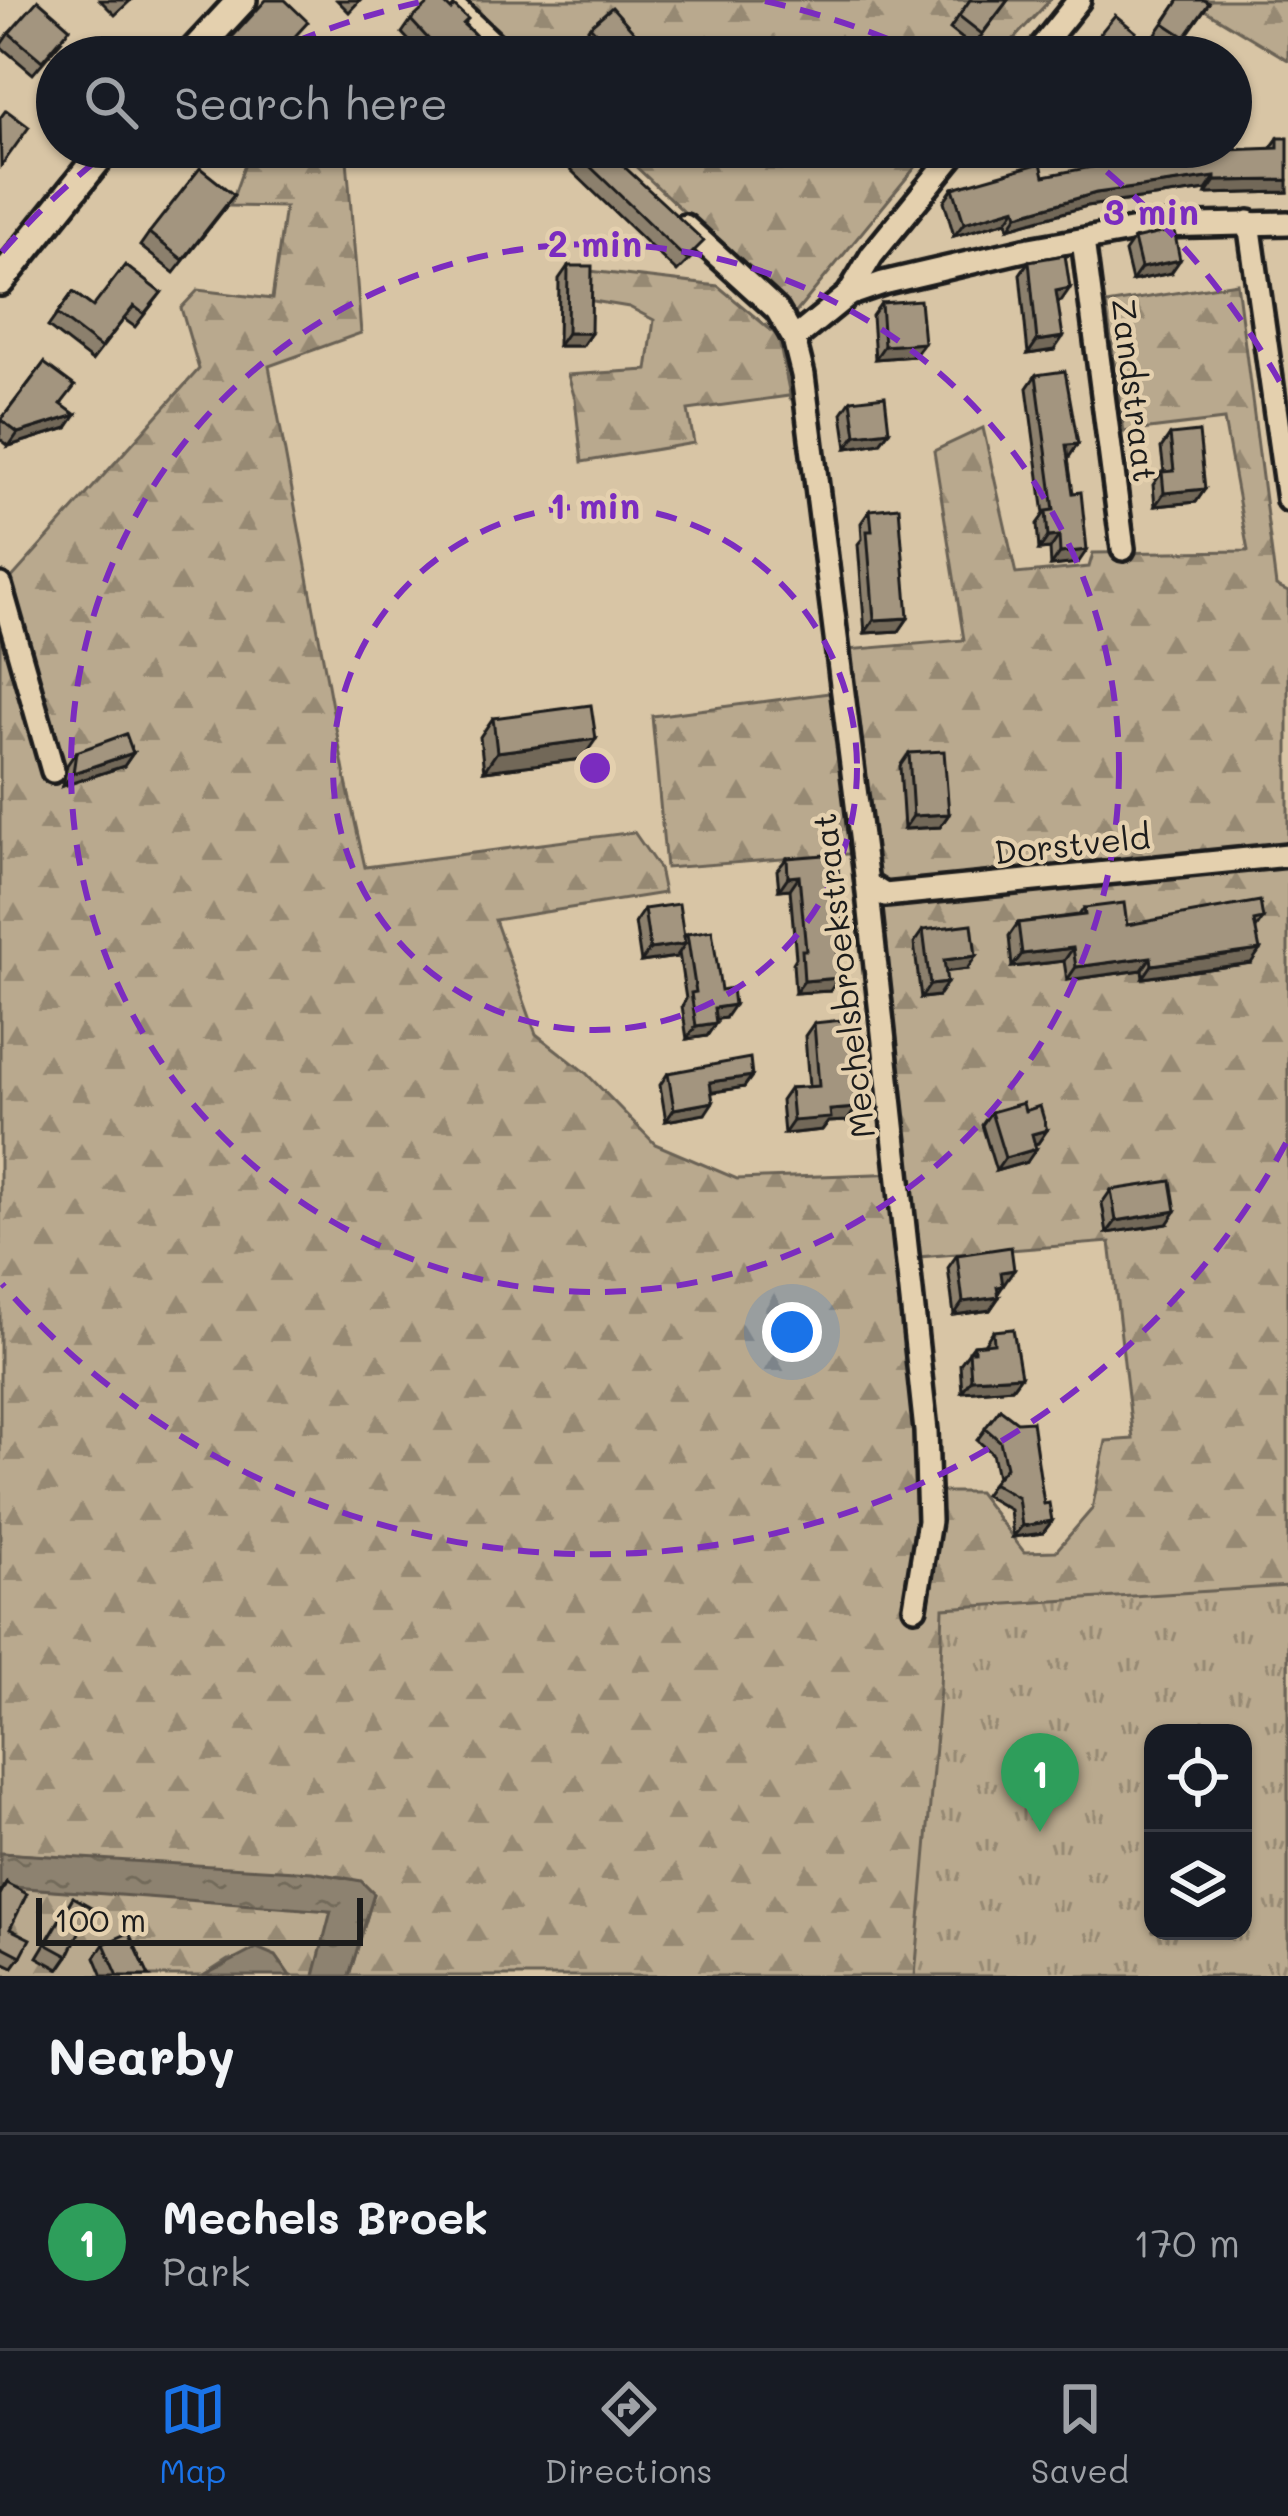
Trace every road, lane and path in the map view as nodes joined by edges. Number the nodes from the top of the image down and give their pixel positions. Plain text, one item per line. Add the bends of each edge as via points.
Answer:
1 (242, 0) edge
2 (447, 0) edge
3 (1079, 0) edge
4 (209, 36) edge
5 (485, 36) edge
6 (1050, 36) edge
7 (90, 168) edge
8 (943, 168) edge
9 (668, 210) edge
10 (1250, 222) junction
11 (1288, 223) edge
12 (1083, 241) junction
13 (0, 281) edge
14 (848, 295) junction
15 (794, 339) junction
16 (1288, 500) edge
17 (1123, 549) dead end
18 (0, 585) edge
19 (52, 771) dead end
20 (1288, 855) edge
21 (867, 884) junction
22 (915, 1607) dead end

1 - 4 street
2 - 5 street
3 - 6 street
7 - 13 street
8 - 14 street
9 - 15 street via 777,310
10 - 11 street
10 - 12 street via 1158,226
10 - 16 street
12 - 14 street
12 - 17 street, Zandstraat
14 - 15 street
15 - 21 street, Mechelsbroekstraat
18 - 19 street
20 - 21 street, Dorstveld via 885,896
21 - 22 street, Mechelsbroekstraat via 926,1430 928,1521

